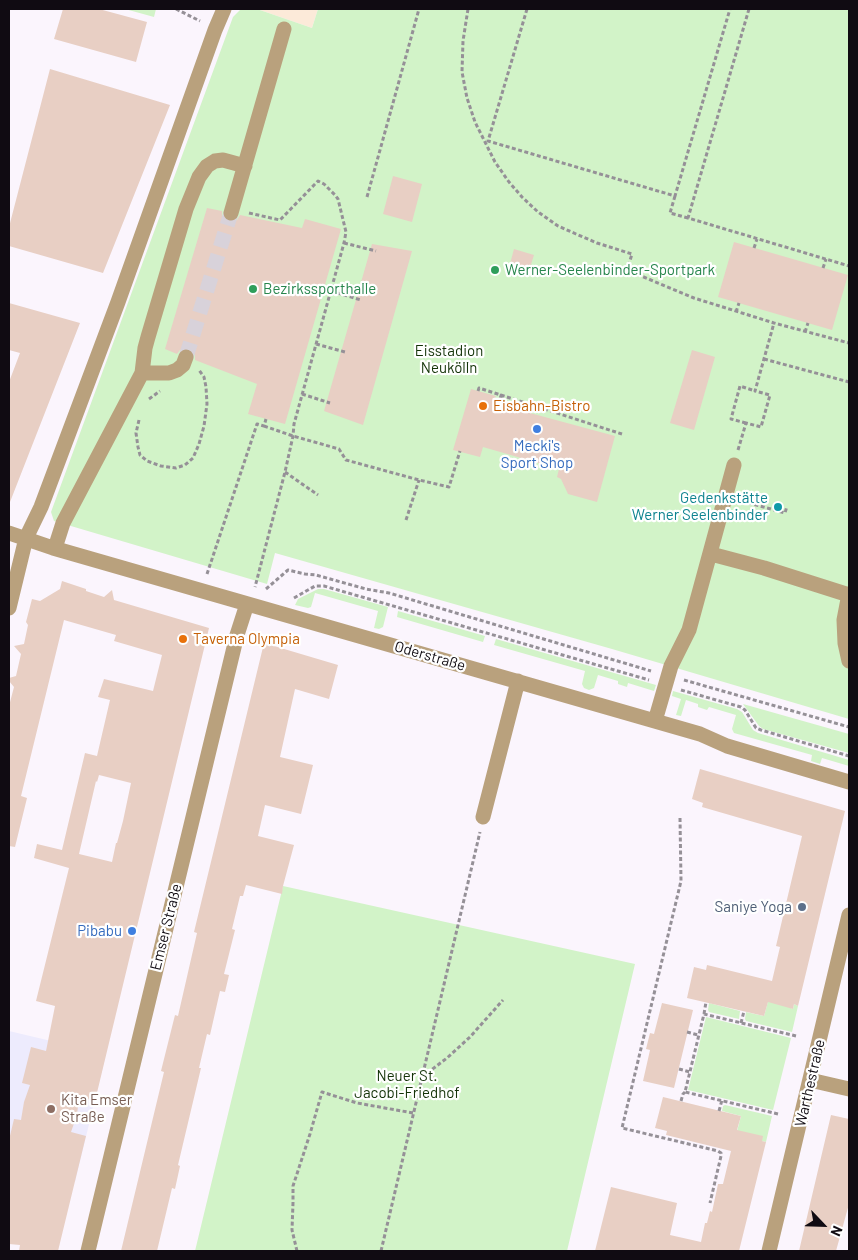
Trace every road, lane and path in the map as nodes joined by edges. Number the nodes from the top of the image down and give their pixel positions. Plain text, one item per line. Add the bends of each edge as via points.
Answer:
1 (176, 9) edge
2 (419, 9) edge
3 (468, 9) edge
4 (526, 9) edge
5 (730, 9) edge
6 (749, 9) edge
7 (223, 10) edge
8 (284, 29) dead end
9 (215, 30) junction
10 (486, 142) junction
11 (245, 166) junction
12 (675, 196) junction
13 (367, 197) dead end
14 (232, 211) joint
15 (688, 218) junction
16 (757, 239) junction
17 (344, 244) junction
18 (754, 248) dead end
19 (376, 251) dead end
20 (826, 259) junction
21 (849, 266) edge
22 (824, 268) dead end
23 (331, 291) junction
24 (361, 300) dead end
25 (738, 303) dead end
26 (736, 312) junction
27 (774, 323) junction
28 (808, 323) dead end
29 (805, 332) junction
30 (849, 342) edge
31 (316, 344) junction
32 (346, 352) dead end
33 (186, 357) tunnel mouth
34 (764, 359) junction
35 (142, 373) junction
36 (192, 373) dead end
37 (849, 382) edge
38 (162, 389) dead end
39 (755, 390) junction
40 (478, 391) dead end
41 (302, 394) junction
42 (502, 394) junction
43 (330, 403) dead end
44 (498, 404) dead end
45 (145, 405) dead end
46 (140, 416) dead end
47 (266, 419) dead end
48 (746, 423) junction
49 (264, 426) junction
50 (622, 434) dead end
51 (293, 436) junction
52 (460, 451) dead end
53 (734, 466) joint
54 (285, 472) junction
55 (418, 480) junction
56 (318, 495) dead end
57 (726, 496) junction
58 (787, 506) dead end
59 (406, 520) dead end
60 (9, 533) edge
61 (26, 538) junction
62 (54, 548) junction
63 (710, 554) junction
64 (207, 574) dead end
65 (255, 588) dead end
66 (266, 589) dead end
67 (849, 594) edge
68 (247, 604) junction
69 (9, 608) edge
70 (272, 612) junction
71 (849, 661) edge
72 (667, 680) junction
73 (518, 681) junction
74 (655, 721) junction
75 (849, 727) edge
76 (849, 756) edge
77 (849, 782) edge
78 (483, 817) joint
79 (680, 818) dead end
80 (849, 915) edge
81 (503, 1000) dead end
82 (706, 1002) dead end
83 (744, 1011) dead end
84 (704, 1014) junction
85 (741, 1022) junction
86 (687, 1032) dead end
87 (698, 1035) junction
88 (796, 1036) dead end
89 (679, 1069) dead end
90 (690, 1072) junction
91 (422, 1078) junction
92 (810, 1080) junction
93 (849, 1089) edge
94 (685, 1092) junction
95 (722, 1100) junction
96 (681, 1102) dead end
97 (719, 1111) dead end
98 (413, 1113) junction
99 (778, 1114) dead end
100 (710, 1203) dead end
101 (88, 1251) edge
102 (297, 1251) edge
103 (381, 1251) edge
104 (769, 1251) edge

1 - 9 path
2 - 13 path
3 - 10 path via 462,72 475,122
4 - 10 path
5 - 12 path
6 - 15 path
7 - 9 street
8 - 11 street
9 - 61 street via 118,302 41,507
10 - 12 path
10 - 26 path via 495,162 522,197 558,226 632,254 627,270
11 - 14 street
11 - 35 street via 215,161 199,177 186,209 148,336
12 - 15 path via 670,213
14 - 17 path via 280,220 318,181 338,199 346,232
15 - 16 path
16 - 18 path
16 - 20 path
17 - 19 path
17 - 23 path
20 - 21 path
20 - 22 path
23 - 24 path
23 - 31 path
25 - 26 path
26 - 27 path
27 - 29 path
27 - 34 path
28 - 29 path
29 - 30 path
31 - 32 path
31 - 41 path
33 - 35 street via 183,365 169,373
34 - 37 path
34 - 39 path
35 - 62 street via 63,524
36 - 46 path via 198,369 204,377 207,404 199,444 185,465 176,468 161,466 140,455 136,433
38 - 45 path
39 - 48 path via 770,395 761,427
39 - 48 path via 740,386 731,419
40 - 42 path via 479,388
41 - 43 path
41 - 51 path
42 - 44 path
42 - 50 path
47 - 49 path
48 - 53 path
49 - 51 path
49 - 64 path via 257,424
51 - 54 path
51 - 55 path via 339,449 346,460
52 - 55 path via 449,487
53 - 57 street
54 - 56 path
54 - 65 path
55 - 59 path
57 - 58 path via 785,513
57 - 63 street
60 - 61 street, Oderstraße
61 - 62 street, Oderstraße
61 - 69 street
62 - 68 street, Oderstraße
63 - 67 street
63 - 72 street via 689,630
66 - 72 path via 288,570 316,575 389,593
67 - 71 street via 844,620
68 - 70 street, Oderstraße
68 - 101 street, Emser Straße via 236,635
70 - 72 path via 315,586 324,586
70 - 73 street, Oderstraße
72 - 74 street
72 - 75 path
72 - 76 path via 740,707 756,728
73 - 74 street, Oderstraße
73 - 78 street
74 - 77 street, Oderstraße
78 - 91 path
79 - 100 path via 681,881 622,1128 718,1150 721,1156
80 - 92 street, Warthestraße
81 - 91 path via 470,1037
82 - 84 path
83 - 85 path
84 - 85 path
84 - 87 path
85 - 88 path
86 - 87 path
87 - 90 path
89 - 90 path
90 - 94 path
91 - 98 path
92 - 93 street
92 - 104 street, Warthestraße
94 - 95 path
94 - 96 path
95 - 97 path
95 - 99 path
98 - 102 path via 357,1103 322,1092 293,1186 292,1230
98 - 103 path

